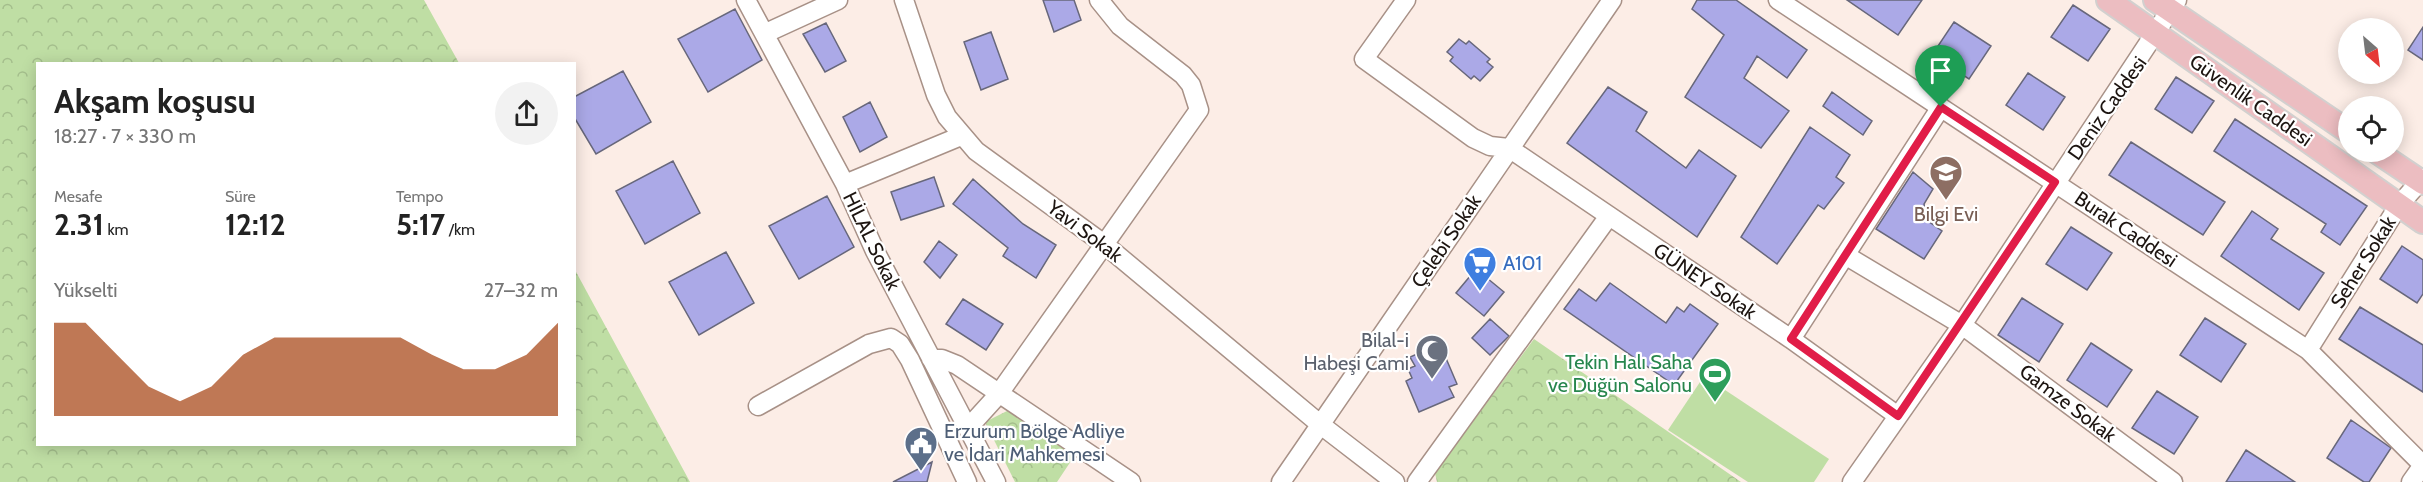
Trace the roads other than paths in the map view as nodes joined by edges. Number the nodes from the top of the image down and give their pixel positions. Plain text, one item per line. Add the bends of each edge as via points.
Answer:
1 (746, 0) edge
2 (838, 0) edge
3 (904, 0) edge
4 (1099, 0) edge
5 (1406, 0) edge
6 (1612, 0) edge
7 (1778, 0) edge
8 (2108, 0) edge
9 (2168, 4) edge
10 (766, 33) junction
11 (2158, 33) junction
12 (1941, 107) junction
13 (2338, 124) edge
14 (961, 136) junction
15 (1509, 148) junction
16 (2393, 162) edge
17 (2422, 181) edge
18 (2055, 182) junction
19 (845, 184) junction
20 (2399, 205) junction
21 (1609, 216) junction
22 (2423, 222) edge
23 (1104, 244) junction
24 (1845, 255) junction
25 (1962, 324) junction
26 (1791, 339) junction
27 (2308, 350) junction
28 (931, 360) junction
29 (999, 394) junction
30 (758, 406) dead end
31 (1898, 416) junction
32 (1321, 425) junction
33 (968, 428) junction
34 (2423, 465) edge
35 (967, 482) edge
36 (996, 482) edge
37 (1131, 482) edge
38 (1281, 482) edge
39 (1395, 482) edge
40 (1417, 482) edge
41 (1852, 482) edge
42 (2173, 482) edge
43 (2411, 482) edge

1 - 10 street, HİLAL Sokak
2 - 10 street
3 - 14 street, Yavi Sokak via 936,95
4 - 23 street via 1120,26 1183,75 1191,85 1199,110
5 - 15 street via 1364,58 1473,138 1490,146
6 - 15 street, Çelebi Sokak
7 - 12 street, Burak Caddesi
8 - 11 main road, Güvenlik Caddesi
9 - 11 street, Deniz Caddesi
9 - 13 main road, Güvenlik Caddesi
10 - 19 street, HİLAL Sokak
11 - 18 street, Deniz Caddesi
11 - 20 main road, Güvenlik Caddesi
12 - 18 street, Burak Caddesi
12 - 24 street
14 - 19 street
14 - 23 street, Yavi Sokak via 976,152
15 - 21 street, GÜNEY Sokak
15 - 32 street, Çelebi Sokak
16 - 17 main road
17 - 20 street, Seher Sokak
18 - 25 street, Deniz Caddesi
18 - 27 street, Burak Caddesi
19 - 28 street, HİLAL Sokak
20 - 22 main road, Güvenlik Caddesi
20 - 27 street, Seher Sokak
21 - 26 street, GÜNEY Sokak
21 - 40 street
23 - 29 street
23 - 32 street, Yavi Sokak
24 - 25 street, Gamze Sokak
24 - 26 street
25 - 31 street, Deniz Caddesi
25 - 42 street, Gamze Sokak
26 - 31 street, GÜNEY Sokak
27 - 34 street, Burak Caddesi
28 - 29 street via 950,361
28 - 33 street, HİLAL Sokak
29 - 33 street
29 - 37 street
30 - 35 street via 869,344 891,338 910,360
31 - 41 street, Deniz Caddesi
32 - 38 street, Çelebi Sokak
32 - 39 street, Yavi Sokak
33 - 36 street, HİLAL Sokak
34 - 43 street

